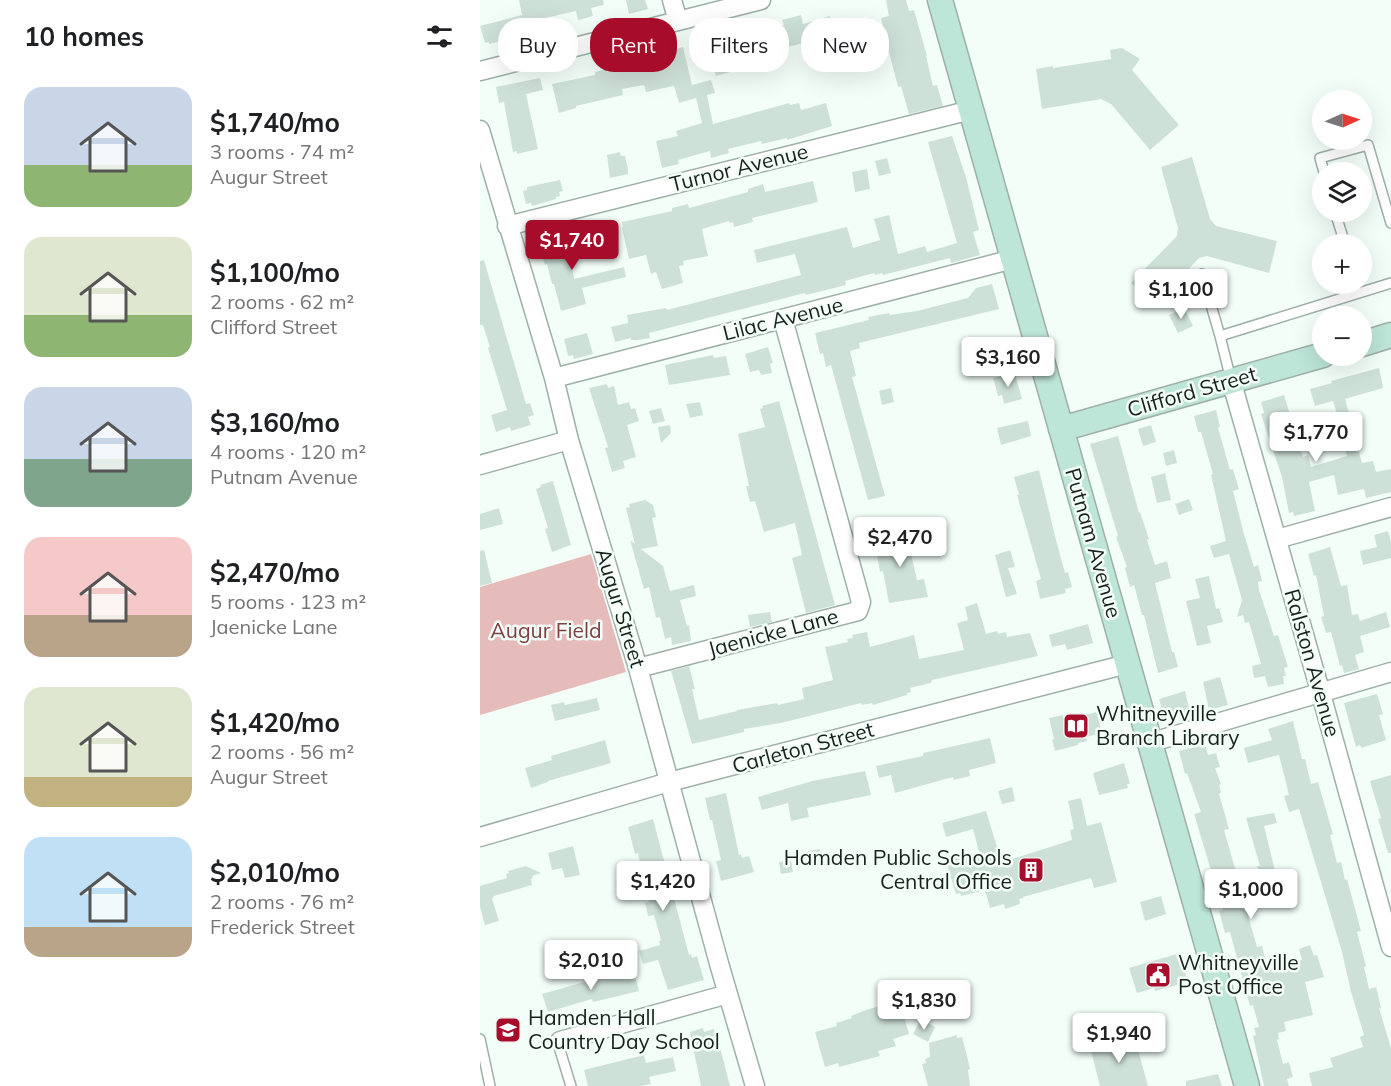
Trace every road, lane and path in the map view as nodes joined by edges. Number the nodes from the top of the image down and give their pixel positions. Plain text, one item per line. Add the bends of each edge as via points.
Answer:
1 (672, 0) edge
2 (761, 0) edge
3 (940, 0) edge
4 (678, 21) junction
5 (480, 70) edge
6 (970, 110) junction
7 (480, 130) edge
8 (1321, 162) edge
9 (1391, 223) edge
10 (507, 226) junction
11 (1013, 259) junction
12 (1202, 274) dead end
13 (1391, 283) edge
14 (1372, 286) edge
15 (1340, 294) edge
16 (783, 319) junction
17 (1391, 335) edge
18 (1220, 336) junction
19 (1372, 341) edge
20 (1312, 358) edge
21 (554, 378) junction
22 (1231, 380) junction
23 (1061, 429) junction
24 (569, 440) junction
25 (480, 465) edge
26 (1391, 507) edge
27 (1277, 539) junction
28 (1126, 664) junction
29 (638, 668) junction
30 (1391, 672) edge
31 (1322, 694) junction
32 (1149, 743) junction
33 (669, 782) junction
34 (480, 837) edge
35 (1391, 947) edge
36 (728, 994) junction
37 (480, 1039) edge
38 (560, 1041) joint
39 (484, 1076) edge
40 (490, 1086) edge
41 (571, 1086) edge
42 (755, 1086) edge
43 (1247, 1086) edge

1 - 4 street
2 - 4 street
3 - 6 main road, Putnam Avenue
4 - 5 street
6 - 10 street, Turnor Avenue
6 - 11 main road, Putnam Avenue
7 - 10 street, Augur Street
8 - 9 lane via 1320,158 1368,145
10 - 21 street, Augur Street
11 - 16 street, Lilac Avenue
11 - 23 main road, Putnam Avenue
12 - 18 lane
13 - 14 lane
15 - 18 lane
16 - 21 street, Lilac Avenue
16 - 29 street, Jaenicke Lane via 860,607 858,611
17 - 19 main road
18 - 22 lane
20 - 22 main road, Clifford Street
21 - 24 street, Augur Street
22 - 23 main road, Clifford Street
22 - 27 street, Ralston Avenue
23 - 28 main road, Putnam Avenue
24 - 25 street
24 - 29 street, Augur Street
26 - 27 street
27 - 31 street, Ralston Avenue
28 - 32 main road, Putnam Avenue
28 - 33 street, Carleton Street
29 - 33 street, Augur Street
30 - 31 street
31 - 32 street
31 - 35 street, Ralston Avenue
32 - 43 main road, Putnam Avenue
33 - 34 street, Carleton Street
33 - 36 street, Augur Street
36 - 38 street
36 - 42 street, Augur Street
37 - 39 lane
38 - 41 lane
39 - 40 lane

